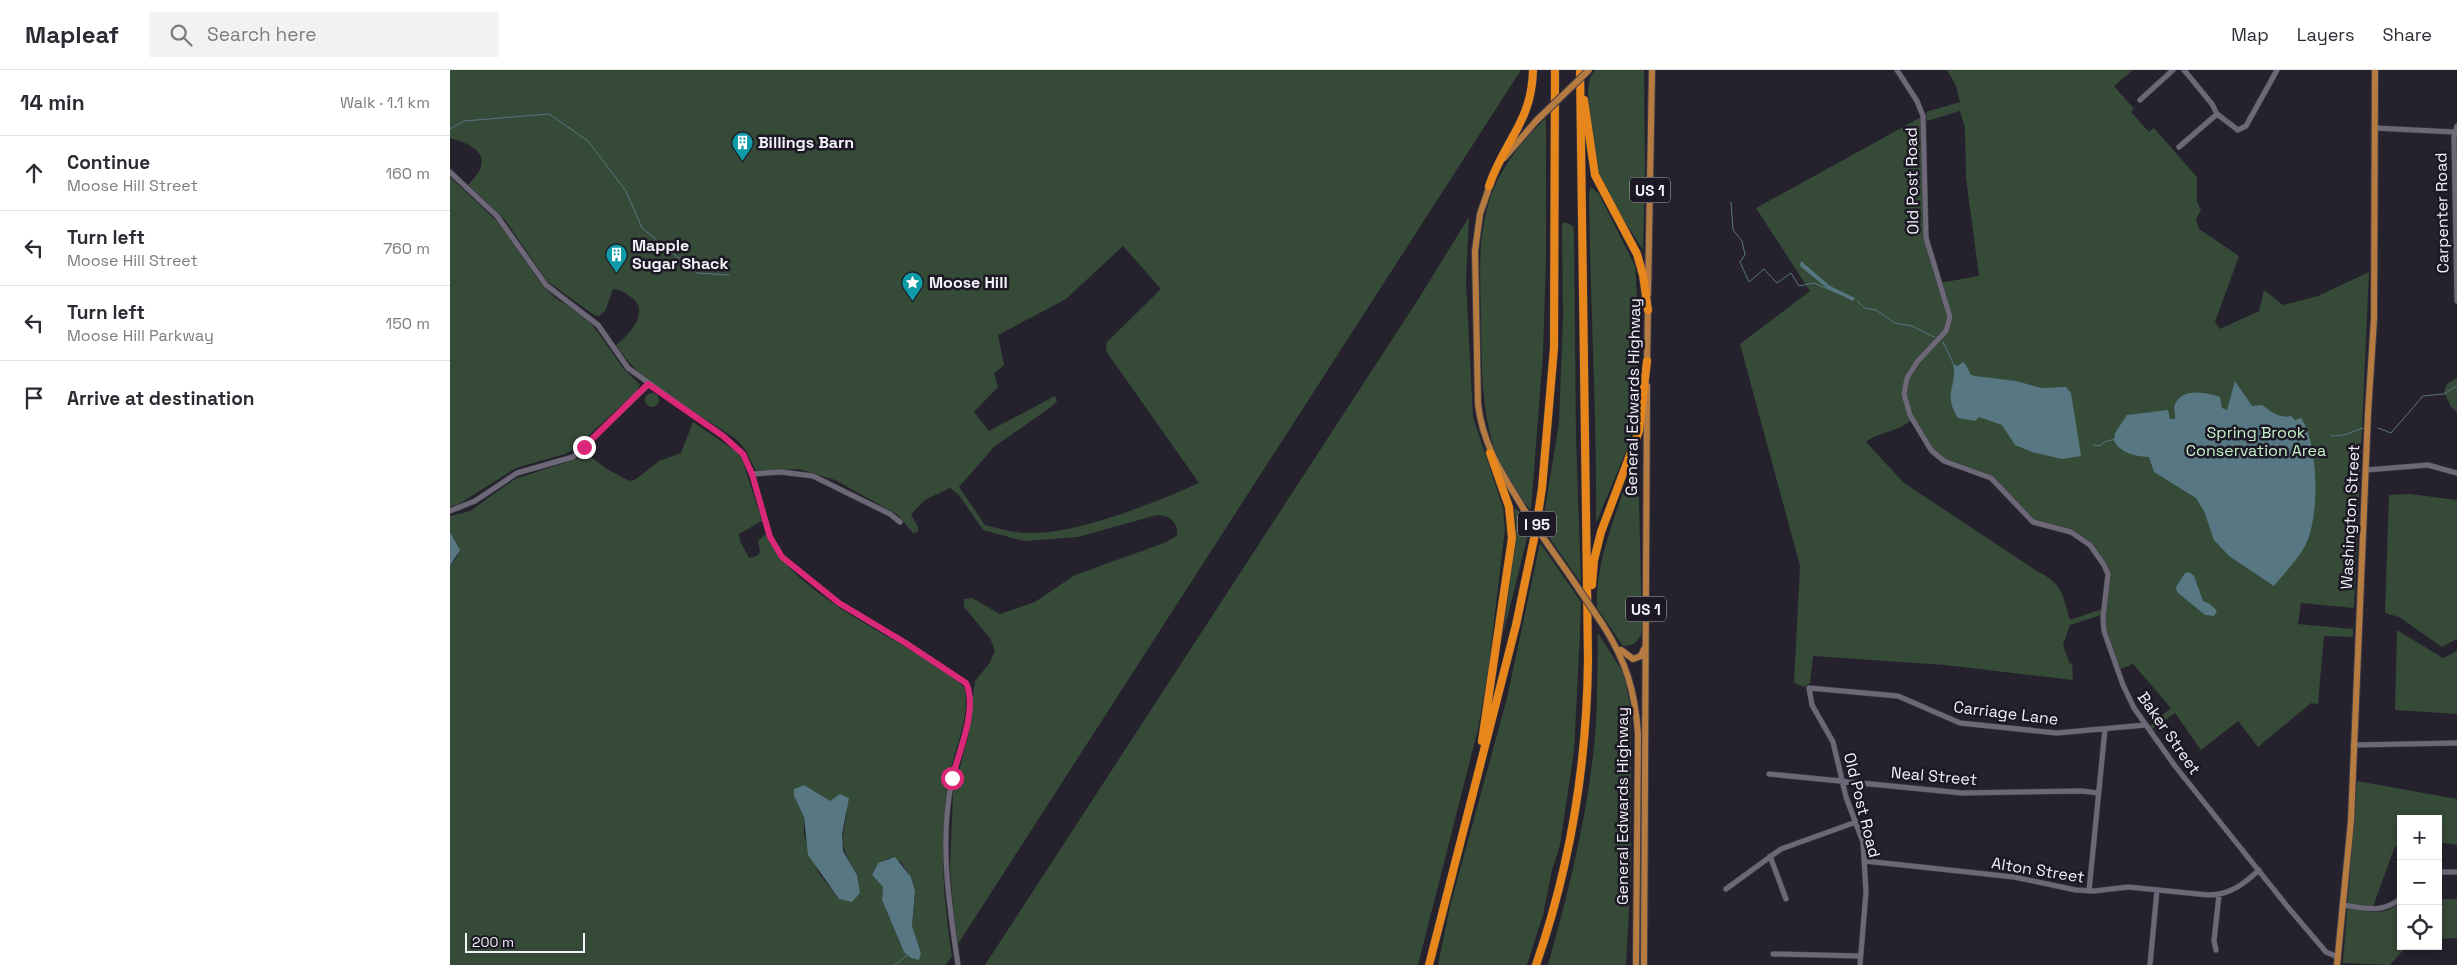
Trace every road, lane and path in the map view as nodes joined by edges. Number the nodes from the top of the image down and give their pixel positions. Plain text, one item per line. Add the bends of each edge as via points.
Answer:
1 (1533, 70) edge
2 (1555, 70) edge
3 (1589, 70) edge
4 (1651, 70) edge
5 (1897, 70) edge
6 (2173, 70) edge
7 (2184, 70) edge
8 (2277, 70) edge
9 (2375, 70) edge
10 (1580, 71) edge
11 (2140, 100) dead end
12 (2217, 114) junction
13 (2457, 126) edge
14 (2375, 128) junction
15 (2454, 132) junction
16 (2179, 147) dead end
17 (450, 172) edge
18 (1490, 186) junction
19 (2457, 302) edge
20 (1648, 310) junction
21 (1647, 361) junction
22 (648, 384) junction
23 (1916, 427) joint
24 (1490, 454) junction
25 (2366, 470) junction
26 (2457, 473) edge
27 (752, 474) junction
28 (450, 511) edge
29 (900, 522) dead end
30 (1588, 604) junction
31 (1611, 637) junction
32 (1645, 644) junction
33 (1808, 688) joint
34 (2145, 725) junction
35 (2105, 729) junction
36 (2457, 743) edge
37 (2353, 745) junction
38 (1480, 766) junction
39 (1769, 774) dead end
40 (1841, 779) junction
41 (2098, 793) junction
42 (1856, 822) junction
43 (1770, 856) junction
44 (1865, 861) junction
45 (2259, 870) junction
46 (2442, 872) edge
47 (2457, 872) edge
48 (1726, 889) dead end
49 (2157, 890) junction
50 (2089, 891) junction
51 (2219, 895) junction
52 (1786, 898) dead end
53 (2397, 901) edge
54 (2342, 905) junction
55 (2216, 950) dead end
56 (1773, 954) dead end
57 (1860, 956) junction
58 (2338, 958) junction
59 (958, 965) edge
60 (1429, 965) edge
61 (1536, 965) edge
62 (1636, 965) edge
63 (1644, 965) edge
64 (1860, 965) edge
65 (2150, 965) edge
66 (2337, 965) edge

1 - 18 highway via 1526,112
2 - 38 highway, I 95 via 1554,333 1547,449 1526,581
3 - 18 main road, General Edwards Highway / US 1, bridge via 1507,154
4 - 20 main road, General Edwards Highway / US 1
5 - 23 street, Old Post Road via 1923,116 1926,238 1950,317 1946,331 1917,362 1907,378 1905,401
6 - 11 street
7 - 12 street
8 - 12 street via 2246,126 2238,130
9 - 14 main road, Washington Street
10 - 20 highway via 1593,170 1636,252
10 - 30 highway
12 - 16 street
13 - 15 street, Carpenter Road
14 - 15 street
14 - 25 main road, Washington Street via 2374,319
15 - 19 street, Carpenter Road
17 - 22 street via 498,216 546,285 596,323 622,362
18 - 24 main road, General Edwards Highway / US 1 via 1478,221 1475,265 1478,404
20 - 21 main road, General Edwards Highway / US 1
21 - 30 highway via 1639,434 1600,536
21 - 32 main road, General Edwards Highway / US 1
22 - 27 street via 740,450
22 - 28 street via 573,456 517,473 476,501
23 - 34 street, Baker Street via 1931,450 1944,461 1991,478 2033,522 2071,532 2090,545 2108,574 2103,618 2107,640 2127,693
24 - 31 main road, General Edwards Highway / US 1, bridge
24 - 38 highway via 1509,507 1512,535
25 - 26 street via 2428,465
25 - 37 main road, Washington Street
27 - 29 street via 796,473 821,478
27 - 59 street via 770,537 782,557 839,603 907,644 967,686 968,713 952,781 946,849
30 - 61 highway via 1587,698 1579,788 1560,884
31 - 32 main road via 1632,659 1641,656
31 - 62 main road, General Edwards Highway / US 1 via 1628,669 1636,705
32 - 63 main road, General Edwards Highway / US 1
33 - 35 street, Carriage Lane via 1898,696 1960,723 2056,733
33 - 40 street, Old Post Road via 1812,705 1833,742
34 - 35 street, Carriage Lane
34 - 45 street, Baker Street
35 - 41 street
36 - 37 street
37 - 54 main road, Washington Street via 2351,821
38 - 60 highway, I 95
39 - 40 street, Neal Street
40 - 41 street, Neal Street via 1962,793 2082,790
40 - 42 street, Old Post Road
41 - 50 street
42 - 43 street
42 - 44 street, Old Post Road
43 - 48 street
43 - 52 street
44 - 50 street, Alton Street via 2014,878
44 - 57 street, Old Post Road
45 - 51 street via 2234,890
45 - 58 street, Baker Street via 2326,952
46 - 47 street
49 - 50 street, Alton Street via 2128,887
49 - 51 street, Alton Street
49 - 65 street
51 - 55 street
53 - 54 street via 2384,909 2373,910
54 - 58 main road, Washington Street
56 - 57 street
57 - 64 street, Old Post Road
58 - 66 main road, Washington Street

